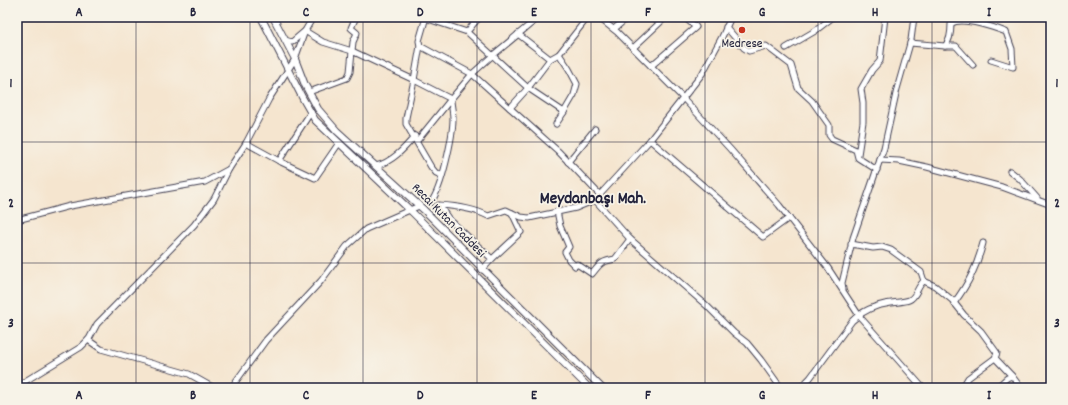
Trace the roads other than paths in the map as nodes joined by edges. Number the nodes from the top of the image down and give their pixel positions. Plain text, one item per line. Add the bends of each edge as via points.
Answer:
1 (261, 17) edge
2 (273, 17) edge
3 (313, 17) edge
4 (356, 17) edge
5 (426, 17) edge
6 (471, 17) edge
7 (480, 17) edge
8 (539, 17) edge
9 (588, 17) edge
10 (598, 17) edge
11 (628, 17) edge
12 (666, 17) edge
13 (684, 17) edge
14 (731, 17) edge
15 (832, 17) edge
16 (884, 17) edge
17 (914, 17) edge
18 (475, 22) junction
19 (726, 27) junction
20 (305, 30) junction
21 (614, 30) junction
22 (467, 32) junction
23 (518, 34) junction
24 (285, 40) junction
25 (910, 43) junction
26 (420, 46) junction
27 (945, 46) junction
28 (633, 48) junction
29 (786, 48) dead end
30 (352, 51) junction
31 (559, 54) junction
32 (492, 56) junction
33 (295, 59) junction
34 (550, 59) junction
35 (991, 60) dead end
36 (973, 65) dead end
37 (652, 66) junction
38 (288, 69) junction
39 (472, 74) junction
40 (414, 80) junction
41 (528, 88) junction
42 (308, 92) junction
43 (683, 98) junction
44 (451, 99) junction
45 (510, 108) junction
46 (311, 112) junction
47 (564, 112) junction
48 (556, 124) dead end
49 (595, 129) dead end
50 (416, 139) junction
51 (650, 140) junction
52 (246, 143) junction
53 (339, 143) junction
54 (858, 158) junction
55 (880, 160) junction
56 (279, 161) junction
57 (568, 162) junction
58 (376, 166) junction
59 (229, 169) junction
60 (877, 170) junction
61 (1010, 171) dead end
62 (442, 175) junction
63 (600, 195) junction
64 (1037, 199) junction
65 (595, 200) junction
66 (431, 202) junction
67 (439, 205) junction
68 (1051, 205) edge
69 (421, 208) junction
70 (410, 210) junction
71 (557, 211) junction
72 (512, 213) junction
73 (789, 218) junction
74 (17, 220) edge
75 (630, 239) junction
76 (983, 243) dead end
77 (851, 244) junction
78 (492, 259) junction
79 (482, 270) junction
80 (924, 281) junction
81 (844, 292) junction
82 (954, 303) junction
83 (858, 314) junction
84 (88, 340) junction
85 (995, 358) junction
86 (1012, 376) junction
87 (17, 388) edge
88 (214, 388) edge
89 (231, 388) edge
90 (589, 388) edge
91 (602, 388) edge
92 (781, 388) edge
93 (800, 388) edge
94 (923, 388) edge
95 (962, 388) edge
96 (996, 388) edge
97 (1021, 388) edge

1 - 38 main road, Recai Kutan Caddesi
2 - 24 main road, Recai Kutan Caddesi
3 - 20 street
4 - 30 street via 351,28 357,33
5 - 22 street
5 - 26 street
6 - 18 street
7 - 18 street
8 - 23 street
9 - 31 street
10 - 21 street
11 - 21 street
12 - 28 street
13 - 37 street via 696,26
14 - 19 street
15 - 29 street via 815,31
16 - 54 street via 880,61 861,89 863,103
17 - 25 street
18 - 22 street
19 - 43 street via 702,74
19 - 54 street via 749,51 766,46 791,65 798,88 826,120 832,139 856,150
20 - 24 street via 292,42
20 - 30 street via 323,42
20 - 33 street
21 - 28 street
22 - 32 street
23 - 32 street
23 - 34 street
24 - 33 main road, Recai Kutan Caddesi
25 - 27 street
25 - 55 street
26 - 39 street
26 - 40 street
27 - 35 street via 954,22 969,22 1006,32 1012,49 1013,67
27 - 36 street via 956,46
28 - 37 street
30 - 40 street
30 - 42 street via 347,78
31 - 34 street
31 - 47 street via 577,84
32 - 39 street
32 - 41 street
33 - 38 street
33 - 42 main road, Recai Kutan Caddesi
34 - 41 street
37 - 43 street
38 - 46 main road, Recai Kutan Caddesi
38 - 52 street
39 - 44 street
39 - 45 street
40 - 44 street
40 - 50 street via 406,124
41 - 45 street
41 - 47 street
42 - 58 main road, Recai Kutan Caddesi via 318,109 337,131
43 - 51 street
43 - 73 street
44 - 50 street
44 - 62 street via 453,119 448,155
45 - 57 street
46 - 53 main road, Recai Kutan Caddesi
46 - 56 street
47 - 48 street
49 - 57 street
50 - 58 street via 388,162
50 - 62 street via 431,167
51 - 63 street
51 - 73 street via 763,237
52 - 56 street
52 - 59 street
53 - 56 street via 315,178
53 - 70 main road, Recai Kutan Caddesi
54 - 60 street
55 - 60 street
55 - 64 street via 900,161
57 - 63 street
58 - 69 main road, Recai Kutan Caddesi
59 - 74 street via 205,182 70,206
59 - 84 street via 214,199 194,226 97,324
60 - 77 street
61 - 64 street
62 - 66 street
63 - 65 street
64 - 68 street
65 - 71 street via 576,208
65 - 75 street
66 - 67 street
66 - 69 street
67 - 72 street via 458,206 488,216 506,210
67 - 78 street via 448,218
69 - 70 street
69 - 79 main road, Recai Kutan Caddesi
70 - 89 street via 366,229 347,246 321,281 266,340
70 - 90 main road, Recai Kutan Caddesi
71 - 72 street via 529,218
71 - 75 street via 569,247 565,252 569,260 575,266 577,264 592,274 604,261 615,259
72 - 78 street via 520,232
73 - 81 street
75 - 92 street via 747,343
76 - 82 street via 966,287
77 - 80 street via 891,250 921,272
77 - 81 street via 842,283
78 - 79 street
79 - 91 main road, Recai Kutan Caddesi
80 - 82 street via 935,286
80 - 83 street via 920,283 910,300 881,304
81 - 83 street
82 - 85 street via 990,342 997,353
83 - 93 street
83 - 94 street
84 - 87 street
84 - 88 street via 101,349 189,374
85 - 86 street
85 - 95 street via 968,378
86 - 96 street
86 - 97 street

